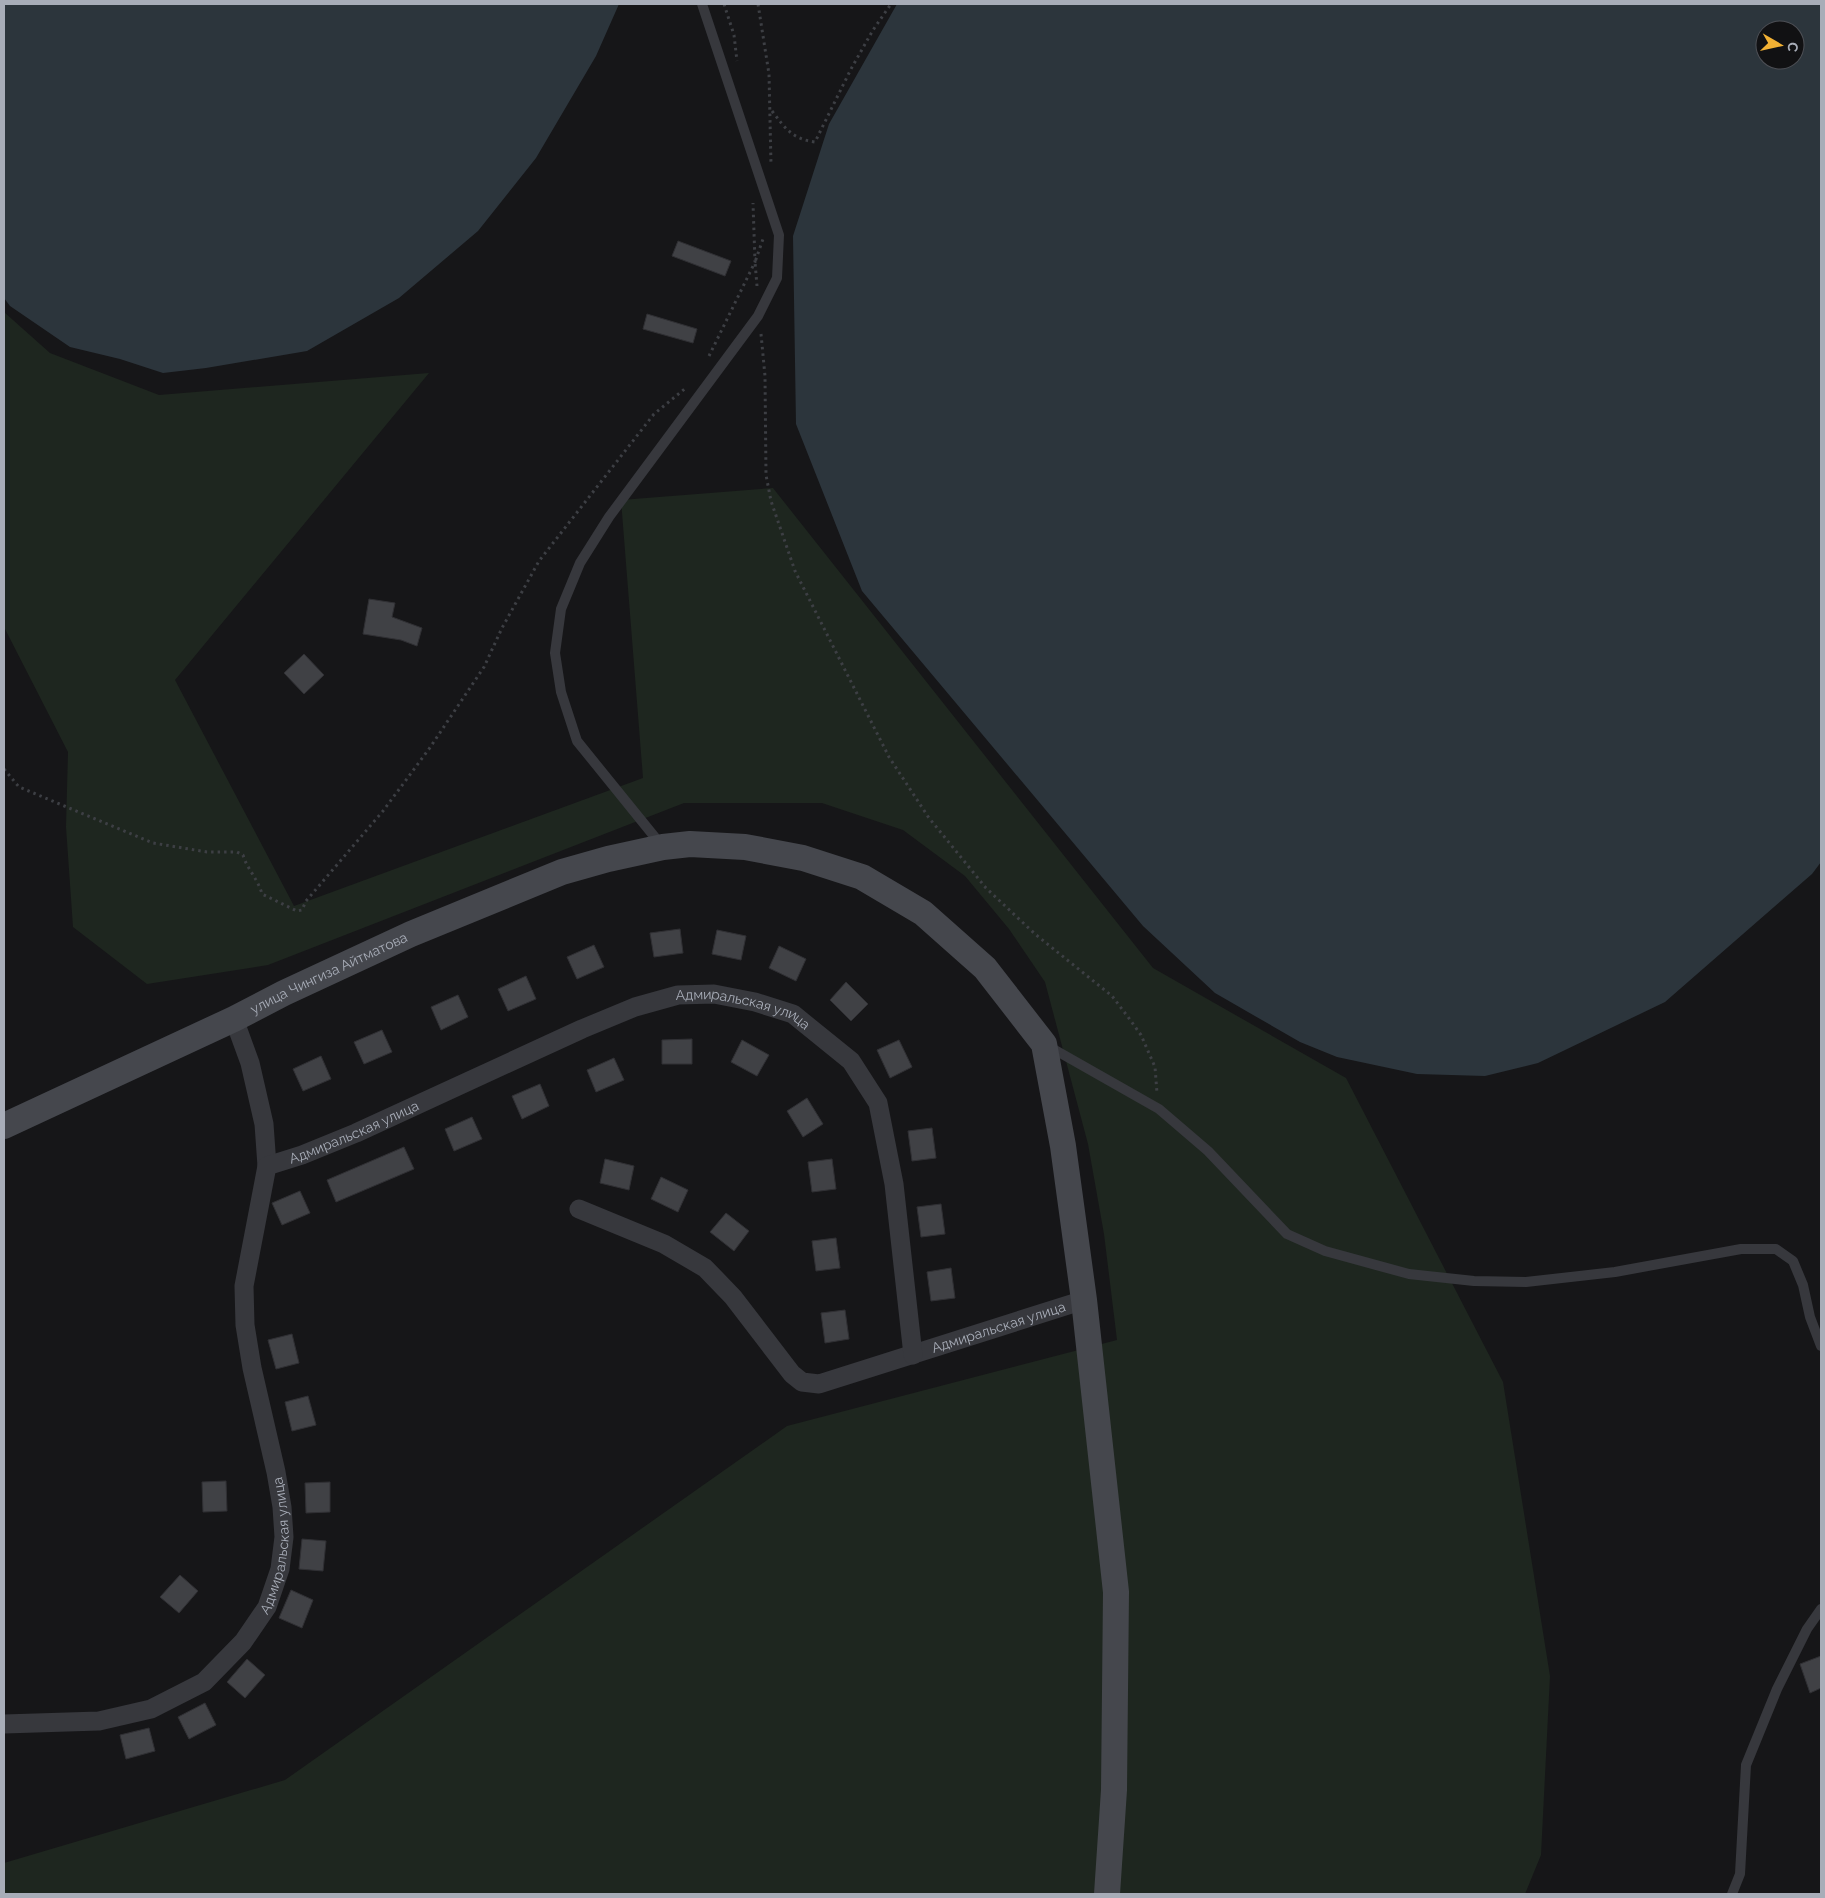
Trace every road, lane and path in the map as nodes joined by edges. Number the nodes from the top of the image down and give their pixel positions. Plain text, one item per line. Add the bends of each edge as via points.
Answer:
1 (702, 4) edge
2 (724, 4) edge
3 (758, 4) edge
4 (891, 4) edge
5 (737, 62) dead end
6 (771, 111) junction
7 (753, 195) dead end
8 (768, 202) junction
9 (755, 262) junction
10 (758, 316) junction
11 (705, 365) dead end
12 (690, 384) dead end
13 (4, 769) edge
14 (663, 847) junction
15 (234, 1019) junction
16 (1044, 1044) junction
17 (1159, 1109) junction
18 (4, 1126) edge
19 (267, 1166) junction
20 (579, 1209) dead end
21 (1084, 1300) junction
22 (1821, 1346) edge
23 (913, 1355) junction
24 (1821, 1609) edge
25 (4, 1724) edge
26 (1107, 1894) edge
27 (1732, 1894) edge

1 - 8 lane
2 - 5 path via 734,35
3 - 6 path
4 - 6 path via 851,69 815,142 802,140 786,129
6 - 8 path
7 - 9 path
8 - 9 path via 763,241
8 - 10 lane via 780,236 777,278
9 - 10 path
9 - 11 path
10 - 14 lane via 608,517 580,563 561,608 555,653 561,692 577,741
10 - 17 path via 765,376 766,475 771,502 795,571 888,757 929,818 986,888 1035,934 1112,996 1140,1035 1155,1067
12 - 13 path via 654,414 539,562 484,667 448,721 383,811 306,901 302,910 296,911 262,894 243,855 237,852 207,852 153,843 19,787
14 - 15 street, улица Чингиза Айтматова via 562,872 411,934
14 - 16 street, улица Чингиза Айтматова via 690,844 746,847 803,858 862,878 923,913 985,968
15 - 18 street, улица Чингиза Айтматова
15 - 19 street via 250,1062 264,1124
16 - 17 lane
16 - 21 street via 1063,1146
17 - 22 lane via 1208,1151 1287,1234 1325,1250 1409,1274 1474,1281 1526,1282 1615,1272 1741,1249 1776,1249 1793,1262
19 - 23 street, Адмиральская улица via 356,1132 635,1007 678,996 714,994 755,1002 793,1014 851,1061 878,1103 894,1184
19 - 25 street, Адмиральская улица via 244,1286 245,1324 252,1368 282,1507 284,1537 280,1569 267,1607 243,1642 204,1682 151,1709 99,1721
20 - 23 street, Адмиральская улица via 664,1244 705,1268 733,1297 792,1374 802,1382 819,1384
21 - 23 street, Адмиральская улица
21 - 26 street via 1116,1592 1114,1790
24 - 27 lane via 1777,1689 1746,1765 1740,1874

